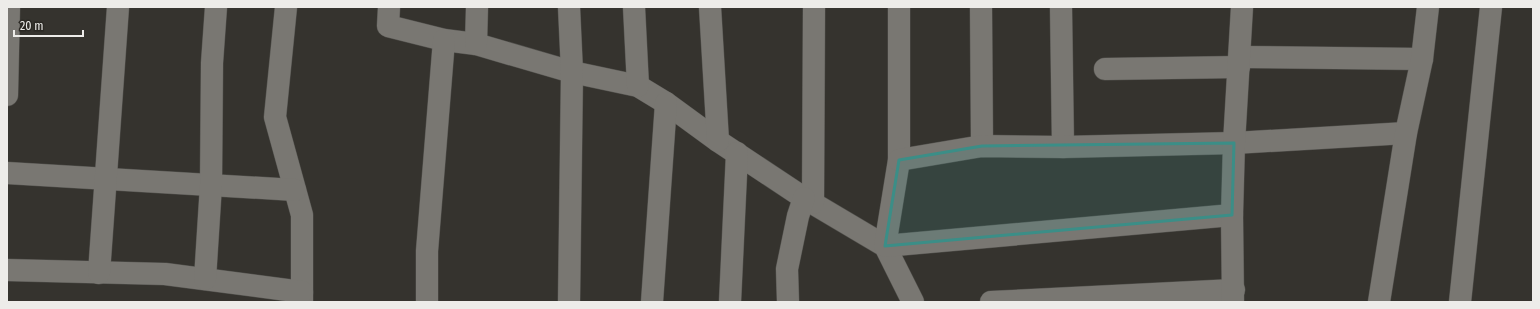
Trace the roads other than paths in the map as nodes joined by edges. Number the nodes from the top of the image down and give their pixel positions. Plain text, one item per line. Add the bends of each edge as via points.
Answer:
1 (9, 7) edge
2 (118, 7) edge
3 (216, 7) edge
4 (286, 7) edge
5 (389, 7) edge
6 (477, 7) edge
7 (569, 7) edge
8 (634, 7) edge
9 (710, 7) edge
10 (814, 7) edge
11 (899, 7) edge
12 (981, 7) edge
13 (1061, 7) edge
14 (1242, 7) edge
15 (1428, 7) edge
16 (1491, 7) edge
17 (444, 40) junction
18 (476, 44) junction
19 (1422, 59) junction
20 (1239, 62) junction
21 (7, 67) edge
22 (1105, 69) dead end
23 (572, 72) junction
24 (638, 86) junction
25 (7, 95) edge
26 (666, 103) junction
27 (1406, 133) junction
28 (718, 141) junction
29 (1234, 143) junction
30 (982, 146) junction
31 (1063, 147) junction
32 (737, 153) junction
33 (899, 160) junction
34 (7, 173) edge
35 (106, 179) junction
36 (210, 185) junction
37 (295, 190) junction
38 (809, 200) junction
39 (1232, 215) junction
40 (885, 246) junction
41 (7, 270) edge
42 (99, 273) junction
43 (205, 279) junction
44 (1234, 296) edge
45 (302, 297) edge
46 (427, 302) edge
47 (569, 302) edge
48 (652, 302) edge
49 (730, 302) edge
50 (788, 302) edge
51 (913, 302) edge
52 (991, 302) edge
53 (1379, 302) edge
54 (1460, 302) edge

1 - 21 street
2 - 35 street
3 - 36 street via 212,63
4 - 37 street via 275,117
5 - 17 street via 388,26
6 - 18 street
7 - 23 street
8 - 24 street
9 - 28 street
10 - 38 street
11 - 33 street
12 - 30 street
13 - 31 street
14 - 20 street
15 - 19 street
16 - 54 street
17 - 18 street
17 - 46 street via 427,251
18 - 23 street
19 - 20 street
19 - 27 street
20 - 22 street
20 - 29 street
21 - 25 street
23 - 24 street
23 - 47 street
24 - 26 street
26 - 28 street
26 - 48 street
27 - 29 street
27 - 53 street
28 - 32 street
29 - 31 street
29 - 39 street
30 - 31 street
30 - 33 street
32 - 38 street
32 - 49 street
33 - 40 street
34 - 35 street
35 - 36 street
35 - 42 street
36 - 37 street
36 - 43 street
37 - 45 street via 302,216
38 - 40 street
38 - 50 street via 798,216 787,269
39 - 40 street
39 - 44 street
40 - 51 street
41 - 42 street
42 - 43 street via 166,274
43 - 45 street
44 - 52 street

